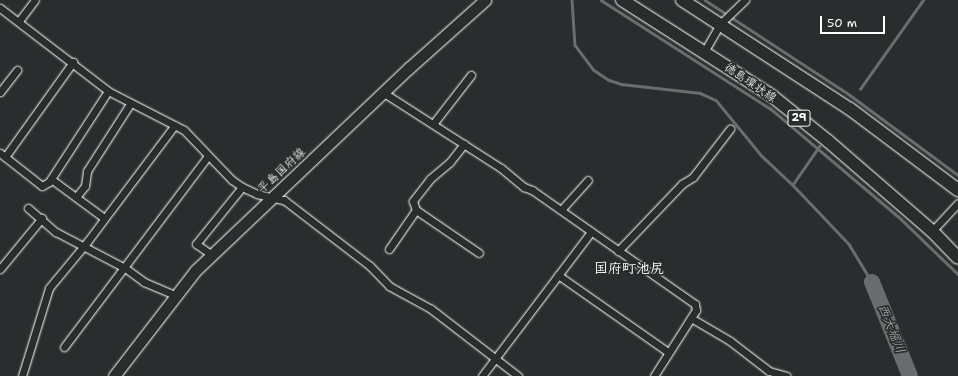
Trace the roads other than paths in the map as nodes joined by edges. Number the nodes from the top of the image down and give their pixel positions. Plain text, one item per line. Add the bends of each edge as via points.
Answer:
1 (35, 0) edge
2 (485, 0) edge
3 (622, 0) edge
4 (682, 0) edge
5 (745, 0) edge
6 (0, 8) edge
7 (725, 18) junction
8 (19, 21) junction
9 (704, 52) junction
10 (73, 62) junction
11 (17, 70) dead end
12 (471, 75) dead end
13 (457, 79) dead end
14 (464, 85) junction
15 (108, 91) junction
16 (0, 92) edge
17 (384, 93) junction
18 (130, 104) junction
19 (433, 124) junction
20 (175, 125) junction
21 (730, 129) dead end
22 (464, 144) junction
23 (2, 155) edge
24 (208, 156) junction
25 (51, 179) junction
26 (588, 180) dead end
27 (242, 187) junction
28 (958, 190) edge
29 (275, 196) junction
30 (76, 197) junction
31 (958, 203) edge
32 (28, 208) dead end
33 (416, 210) junction
34 (561, 210) junction
35 (42, 218) junction
36 (104, 218) junction
37 (932, 231) junction
38 (591, 232) junction
39 (82, 247) junction
40 (389, 249) dead end
41 (618, 251) junction
42 (479, 253) dead end
43 (212, 255) junction
44 (958, 258) edge
45 (123, 267) junction
46 (0, 269) edge
47 (558, 275) junction
48 (174, 295) junction
49 (691, 318) junction
50 (64, 347) dead end
51 (668, 352) junction
52 (496, 358) junction
53 (22, 376) edge
54 (114, 376) edge
55 (482, 376) edge
56 (518, 376) edge
57 (654, 376) edge
58 (786, 376) edge

1 - 8 street
2 - 17 main road, 平島国府線
3 - 9 main road, 徳島環状線 / 29
4 - 7 main road
5 - 7 street
6 - 8 street
7 - 9 street
7 - 28 main road
8 - 10 street
9 - 37 main road, 徳島環状線 / 29 via 772,96
10 - 15 street
10 - 23 street
11 - 16 street
12 - 14 street
13 - 14 street
14 - 19 street
15 - 18 street
15 - 25 street
17 - 19 street
17 - 29 main road, 平島国府線
18 - 20 street
18 - 30 street via 87,171 85,186
19 - 22 street
20 - 24 street via 184,130
20 - 36 street
21 - 41 street via 693,177 682,184
22 - 33 street via 450,162 418,193 413,202
22 - 34 street
23 - 25 street via 42,186
24 - 27 street
24 - 45 street
25 - 30 street
26 - 34 street
27 - 29 street via 257,194
27 - 43 street via 196,244
29 - 43 main road, 平島国府線
29 - 52 street via 300,211 370,266 389,286 430,309
30 - 36 street
31 - 37 street
32 - 35 street
33 - 40 street
33 - 42 street
34 - 38 street
35 - 39 street via 56,232
35 - 46 street
36 - 39 street
37 - 44 main road, 徳島環状線 / 29
38 - 41 street
38 - 47 street
39 - 45 street
39 - 53 street via 48,288
41 - 49 street via 695,304 696,310
43 - 48 main road, 平島国府線
45 - 48 street via 144,282
45 - 50 street
47 - 51 street
47 - 52 street
48 - 54 main road, 平島国府線
49 - 51 street
49 - 58 street via 730,341 769,371
51 - 57 street
52 - 55 street
52 - 56 street

